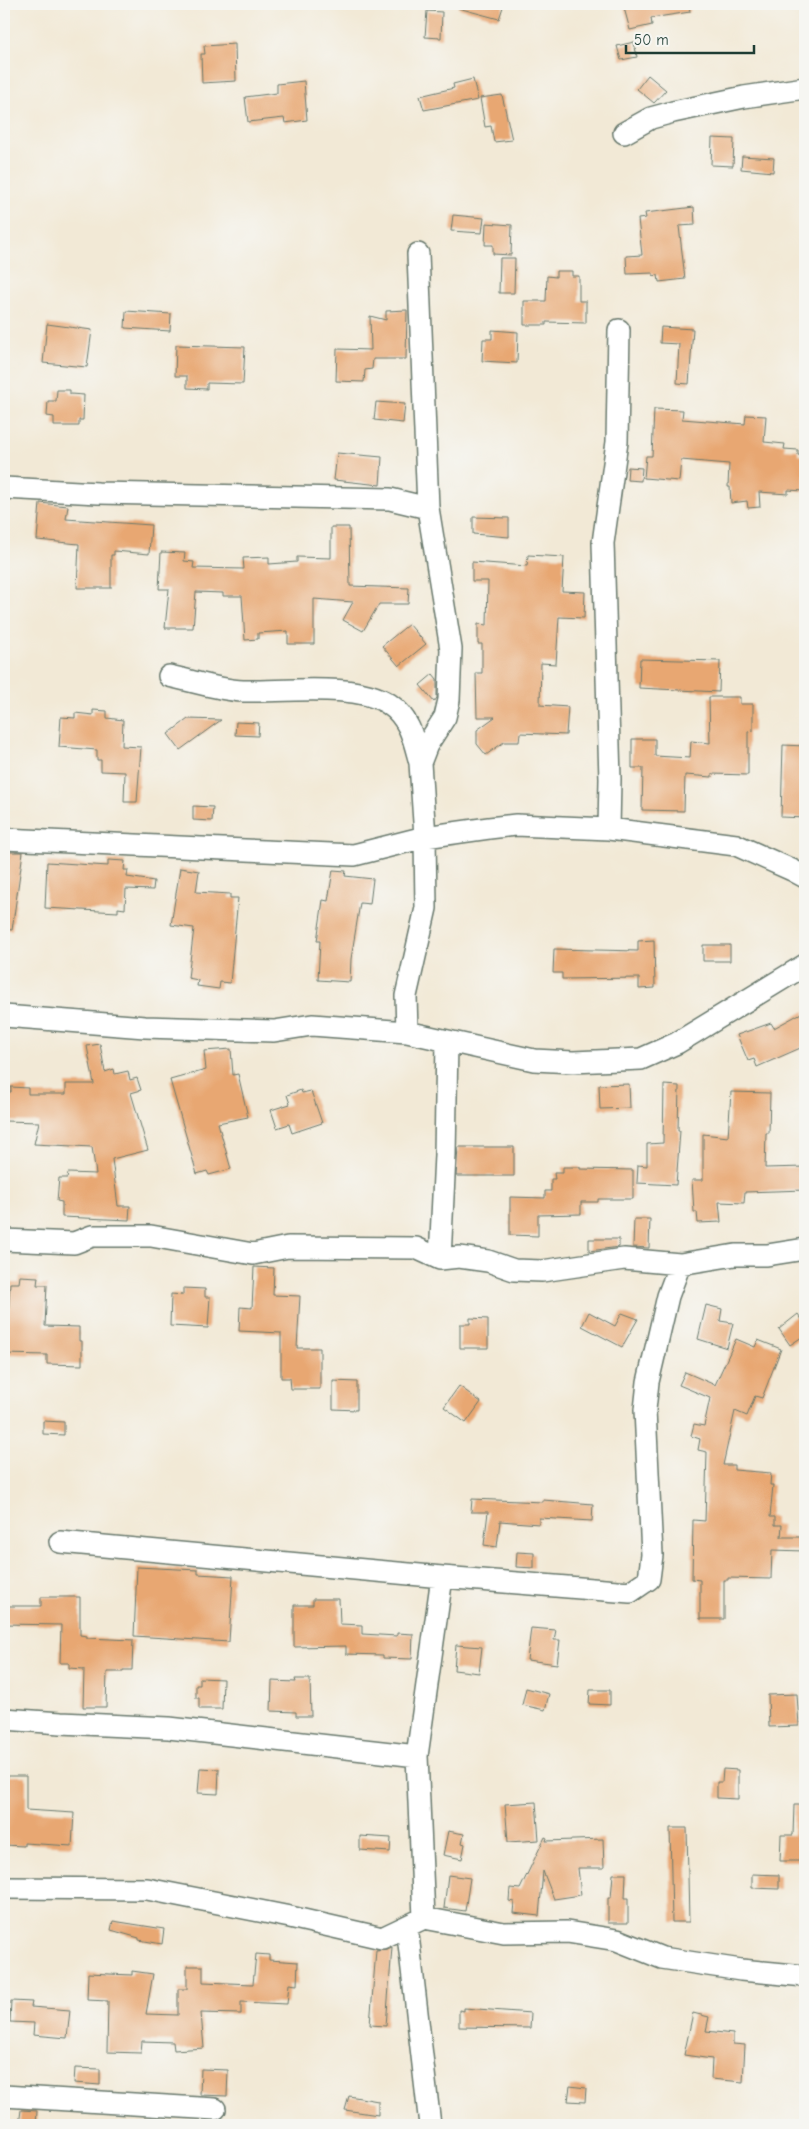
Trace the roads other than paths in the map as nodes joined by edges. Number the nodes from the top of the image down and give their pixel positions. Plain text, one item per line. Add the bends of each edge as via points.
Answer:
1 (805, 88) edge
2 (624, 133) dead end
3 (418, 254) dead end
4 (619, 330) dead end
5 (4, 488) edge
6 (428, 508) junction
7 (169, 676) dead end
8 (420, 763) junction
9 (609, 829) junction
10 (425, 838) junction
11 (4, 839) edge
12 (805, 877) edge
13 (805, 965) edge
14 (4, 1016) edge
15 (407, 1032) junction
16 (447, 1042) junction
17 (4, 1240) edge
18 (805, 1248) edge
19 (440, 1259) junction
20 (680, 1264) junction
21 (60, 1542) dead end
22 (442, 1577) junction
23 (4, 1718) edge
24 (417, 1756) junction
25 (4, 1888) edge
26 (415, 1922) junction
27 (805, 1976) edge
28 (4, 2096) edge
29 (215, 2109) dead end
30 (430, 2125) edge

1 - 2 street via 672,112 651,118
3 - 6 street
4 - 9 street via 617,442 603,542
5 - 6 street via 390,499
6 - 8 street via 451,649 451,671 445,717
7 - 8 street via 242,691 346,691 368,695 390,704 411,727
8 - 10 street
9 - 10 street via 516,825
9 - 12 street via 736,845
10 - 11 street via 354,855
10 - 15 street via 426,908 406,996
13 - 16 street via 677,1043 641,1058 573,1062 534,1060
14 - 15 street via 145,1027 274,1030 312,1025
15 - 16 street
16 - 19 street
17 - 19 street via 74,1243 92,1236 151,1236 243,1253 288,1247 416,1248
18 - 20 street via 767,1254 736,1254
19 - 20 street via 459,1257 488,1261 514,1270 533,1271 624,1258
20 - 22 street via 664,1311 645,1410 652,1555 649,1578 630,1592
21 - 22 street
22 - 24 street
23 - 24 street via 169,1728
24 - 26 street
25 - 26 street via 147,1889 382,1938
26 - 27 street via 504,1933 567,1932 617,1940 662,1958
26 - 30 street
28 - 29 street

